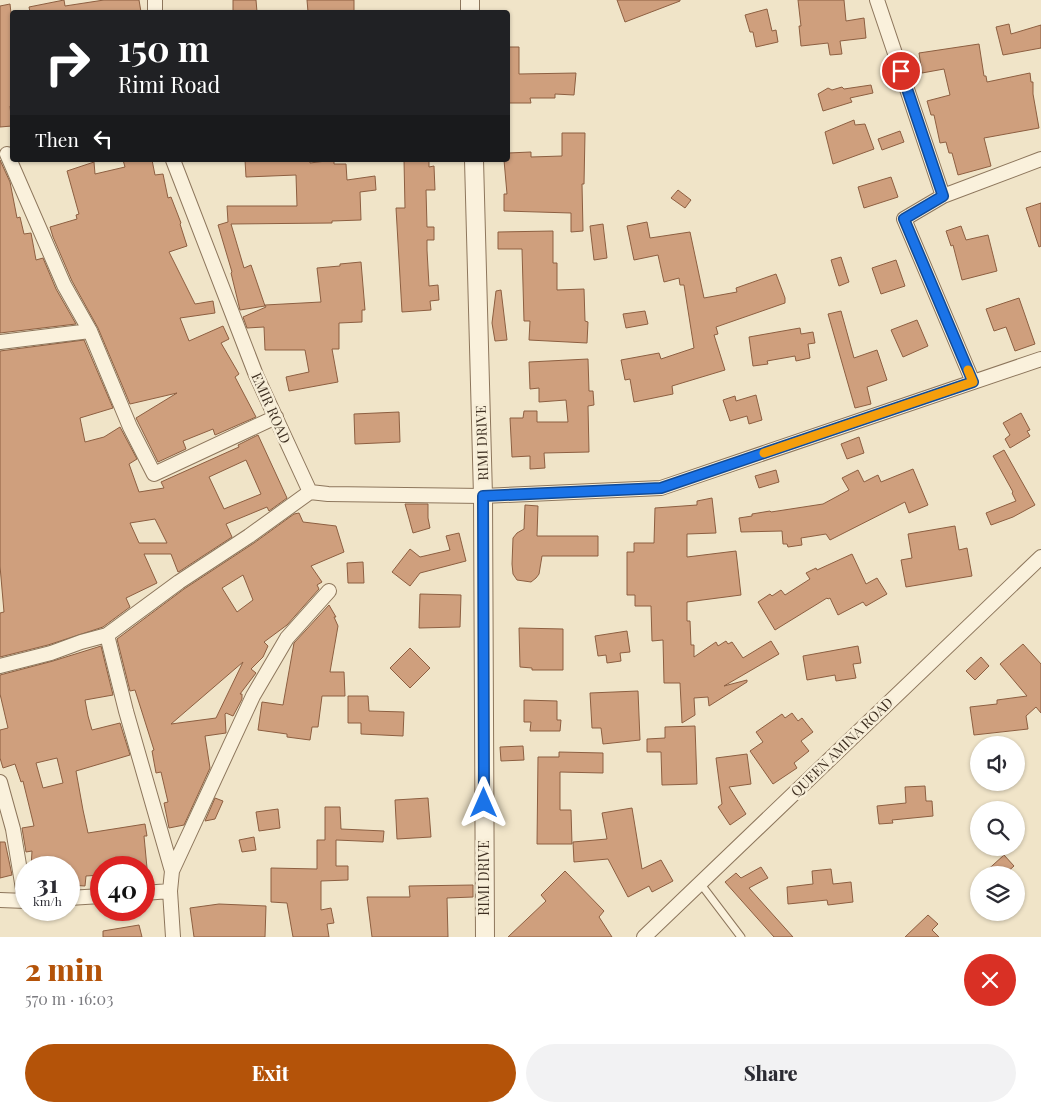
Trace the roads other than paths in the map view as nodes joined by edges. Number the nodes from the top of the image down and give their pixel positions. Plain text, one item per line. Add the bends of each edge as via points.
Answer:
1 (877, 0) edge
2 (6, 154) edge
3 (1041, 158) edge
4 (174, 162) edge
5 (474, 162) edge
6 (943, 196) junction
7 (90, 331) junction
8 (0, 342) edge
9 (1041, 359) edge
10 (973, 382) junction
11 (276, 417) junction
12 (310, 492) junction
13 (483, 496) junction
14 (1041, 557) edge
15 (329, 591) dead end
16 (107, 635) junction
17 (0, 666) edge
18 (0, 782) edge
19 (18, 856) edge
20 (172, 871) junction
21 (700, 883) junction
22 (170, 891) junction
23 (155, 892) edge
24 (0, 900) edge
25 (15, 901) edge
26 (173, 937) edge
27 (485, 937) edge
28 (644, 937) edge
29 (741, 937) edge

1 - 6 street
2 - 7 street via 64,285
3 - 6 street
4 - 11 street, EMIR ROAD via 256,375
5 - 13 street, RIMI DRIVE
6 - 10 street via 904,219
7 - 8 street
7 - 11 street via 130,427 154,474
9 - 10 street
10 - 13 street via 661,488
11 - 12 street, EMIR ROAD
12 - 13 street
12 - 16 street
13 - 27 street, RIMI DRIVE
14 - 21 street, QUEEN AMINA ROAD
15 - 20 street via 287,638 253,696
16 - 17 street
16 - 20 street
18 - 19 street
20 - 22 street
21 - 28 street, QUEEN AMINA ROAD
21 - 29 lane
22 - 23 street
22 - 26 street
24 - 25 street

